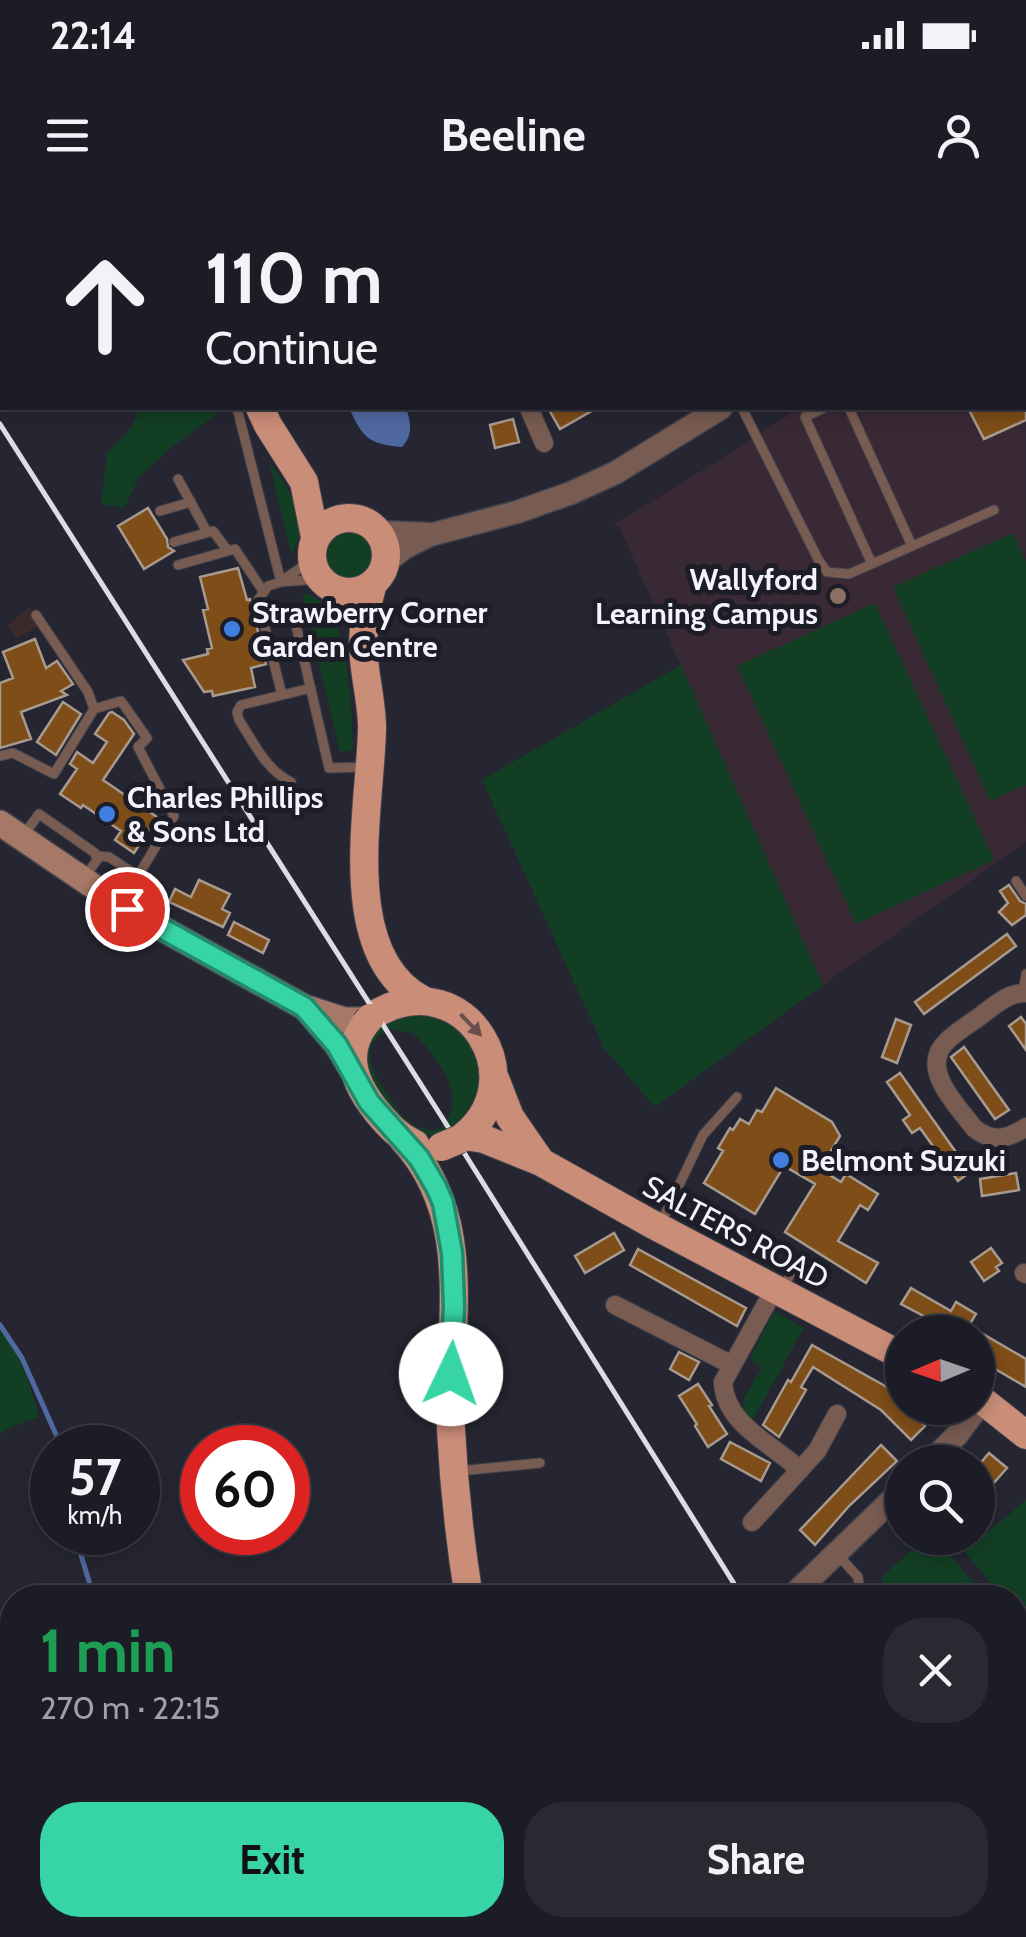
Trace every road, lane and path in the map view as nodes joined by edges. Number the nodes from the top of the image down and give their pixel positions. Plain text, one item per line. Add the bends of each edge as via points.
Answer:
1 (238, 410) edge
2 (261, 410) edge
3 (529, 410) edge
4 (718, 410) edge
5 (743, 410) edge
6 (820, 410) edge
7 (850, 410) edge
8 (544, 443) dead end
9 (178, 478) dead end
10 (304, 482) junction
11 (190, 502) junction
12 (994, 510) dead end
13 (160, 511) dead end
14 (352, 518) junction
15 (207, 532) junction
16 (378, 532) junction
17 (430, 534) junction
18 (174, 542) dead end
19 (912, 546) junction
20 (228, 551) junction
21 (872, 564) junction
22 (178, 565) dead end
23 (320, 566) junction
24 (379, 573) junction
25 (281, 582) junction
26 (263, 590) junction
27 (36, 615) dead end
28 (296, 625) dead end
29 (363, 653) junction
30 (310, 688) junction
31 (282, 695) junction
32 (94, 709) junction
33 (0, 756) edge
34 (370, 767) junction
35 (291, 782) dead end
36 (11, 831) edge
37 (97, 856) junction
38 (84, 880) junction
39 (1016, 881) dead end
40 (1026, 896) edge
41 (382, 959) junction
42 (1025, 986) edge
43 (423, 1000) junction
44 (304, 1007) junction
45 (372, 1016) junction
46 (354, 1073) junction
47 (494, 1074) junction
48 (736, 1097) dead end
49 (1026, 1126) edge
50 (402, 1138) junction
51 (452, 1144) junction
52 (541, 1162) junction
53 (443, 1203) junction
54 (659, 1228) junction
55 (798, 1261) dead end
56 (778, 1290) junction
57 (615, 1304) dead end
58 (885, 1347) edge
59 (732, 1365) junction
60 (837, 1414) dead end
61 (995, 1414) edge
62 (964, 1425) edge
63 (1026, 1435) edge
64 (947, 1445) edge
65 (540, 1464) dead end
66 (800, 1470) junction
67 (454, 1471) junction
68 (885, 1507) edge
69 (752, 1522) dead end
70 (837, 1554) junction
71 (467, 1585) edge
72 (804, 1585) edge
73 (859, 1585) edge

1 - 25 lane
2 - 10 main road
3 - 8 street
4 - 17 street via 571,492
5 - 21 lane via 827,572 849,574
6 - 21 lane via 806,417
7 - 19 lane
9 - 11 lane
10 - 14 main road
10 - 23 main road
11 - 13 lane
11 - 15 lane
12 - 19 lane
14 - 16 main road
14 - 23 main road via 329,523
15 - 18 lane
15 - 20 lane via 213,530
16 - 17 street
16 - 24 main road via 384,544
17 - 24 street
19 - 21 lane
20 - 22 lane
20 - 26 lane via 235,549
23 - 24 main road via 351,592
23 - 25 lane
23 - 25 lane
23 - 29 main road
24 - 29 main road via 366,608
25 - 26 lane
26 - 31 lane via 258,600
27 - 32 lane
28 - 30 lane
29 - 34 main road
30 - 31 lane
30 - 34 lane via 330,768
31 - 35 lane via 241,705 237,712 270,768
32 - 33 lane via 54,774 13,753
32 - 37 lane via 120,701 147,738 138,747 174,816 138,876
34 - 41 main road via 366,890
36 - 37 lane via 38,814
36 - 38 main road
37 - 38 lane
38 - 44 main road
39 - 40 lane
41 - 43 main road
41 - 45 main road via 383,997
42 - 49 street via 948,1040 936,1066 979,1133 1001,1138
43 - 45 main road
43 -> 47 main road via 470,1021 488,1048
44 - 45 main road via 334,1018
44 - 46 main road
45 - 46 main road via 354,1044
46 - 50 main road via 369,1102
47 - 51 main road via 483,1115
47 - 52 main road, SALTERS ROAD via 510,1117
48 - 54 lane via 703,1134
50 - 51 main road via 422,1146
50 - 53 main road
51 - 52 main road, SALTERS ROAD via 484,1139
51 - 53 main road via 442,1166
52 - 54 main road, SALTERS ROAD
53 - 67 main road via 453,1276
54 - 56 main road, SALTERS ROAD
55 - 56 lane
56 - 58 main road, SALTERS ROAD
56 - 59 street
57 - 59 street
59 - 66 street via 724,1394 741,1423
60 - 66 street
61 - 63 main road
62 - 64 street
65 - 67 lane
66 - 69 street
67 - 71 main road
68 - 70 street
70 - 72 street
70 - 73 lane

